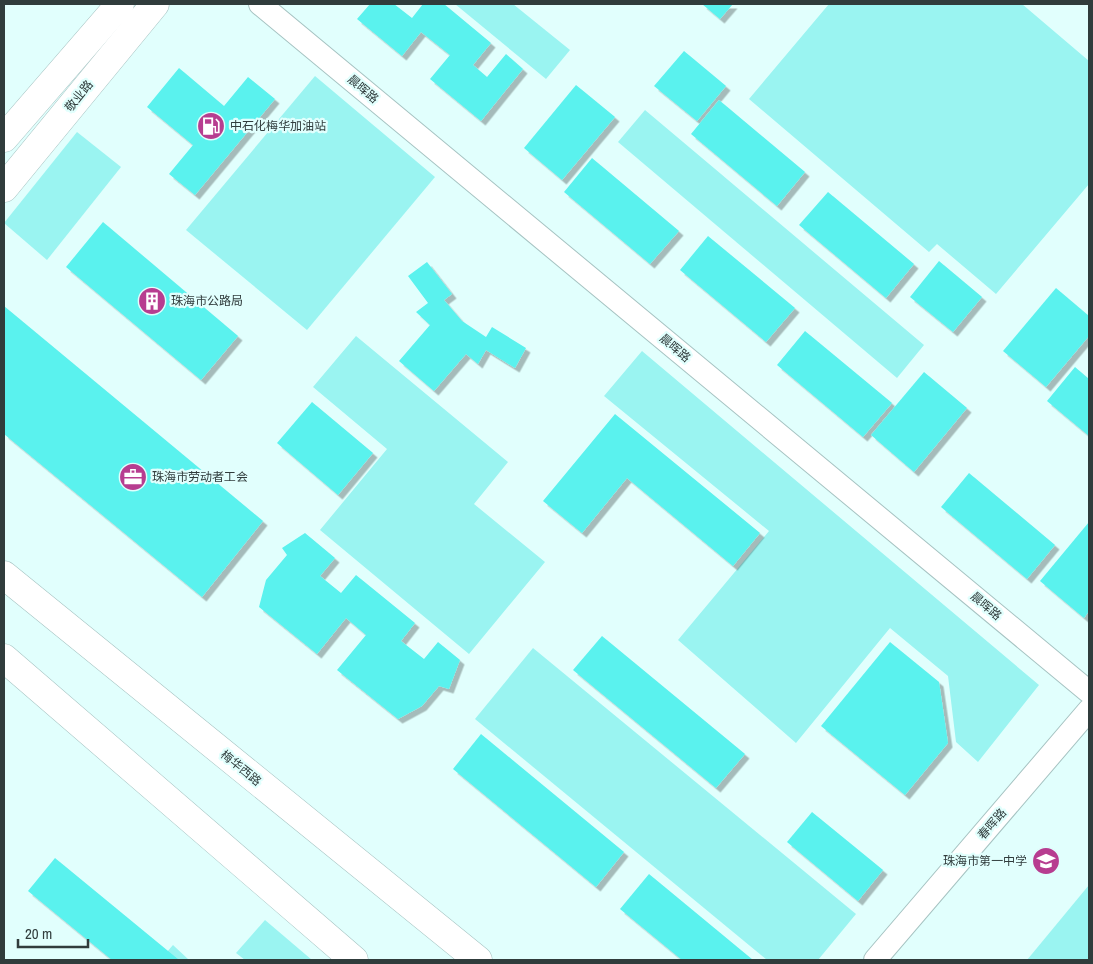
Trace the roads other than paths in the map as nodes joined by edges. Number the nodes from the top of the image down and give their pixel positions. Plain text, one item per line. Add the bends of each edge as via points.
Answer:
1 (120, 4) edge
2 (155, 4) edge
3 (260, 4) edge
4 (4, 138) edge
5 (4, 188) edge
6 (4, 575) edge
7 (4, 658) edge
8 (1089, 692) edge
9 (1089, 710) edge
10 (354, 960) edge
11 (478, 960) edge
12 (874, 960) edge

1 - 4 main road
2 - 5 main road, 敬业路
3 - 8 street, 晨晖路
6 - 11 main road, 梅华西路
7 - 10 main road
9 - 12 street, 春晖路

